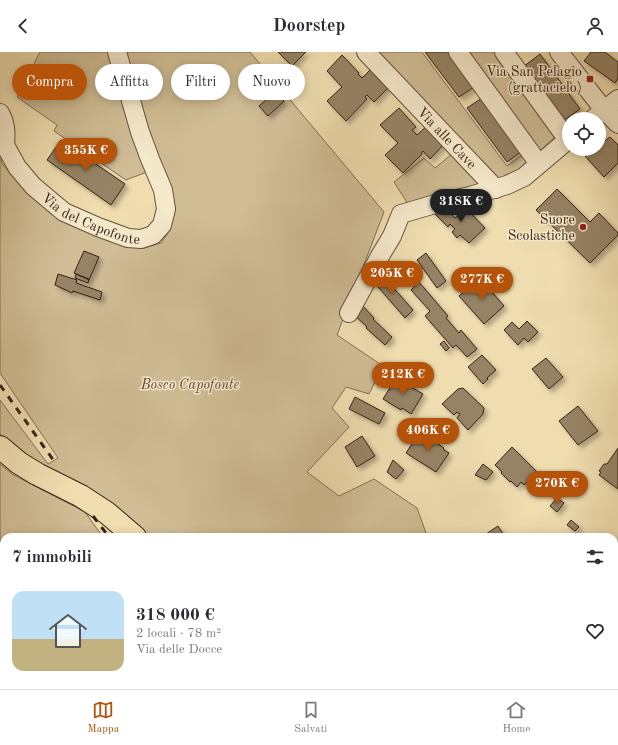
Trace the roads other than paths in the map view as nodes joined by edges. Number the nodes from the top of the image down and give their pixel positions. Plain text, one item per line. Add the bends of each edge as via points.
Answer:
1 (117, 52) edge
2 (366, 52) edge
3 (458, 52) edge
4 (504, 52) edge
5 (559, 52) edge
6 (618, 100) edge
7 (596, 112) edge
8 (602, 112) edge
9 (0, 113) edge
10 (606, 119) edge
11 (618, 124) edge
12 (562, 132) edge
13 (2, 142) edge
14 (562, 145) edge
15 (539, 164) junction
16 (496, 189) junction
17 (349, 313) dead end
18 (0, 447) edge
19 (131, 533) edge

1 - 13 street, Via del Capofonte via 140,132 163,190 166,209 162,225 153,235 128,238 98,228 64,212 33,186 17,167
2 - 16 street, Via alle Cave
3 - 15 street
4 - 12 street
5 - 7 street
6 - 8 street
9 - 13 street, Via del Capofonte via 6,132
10 - 11 street
14 - 15 street
15 - 16 street via 524,177
16 - 17 street via 401,214 392,236
18 - 19 main road via 37,474 107,512

